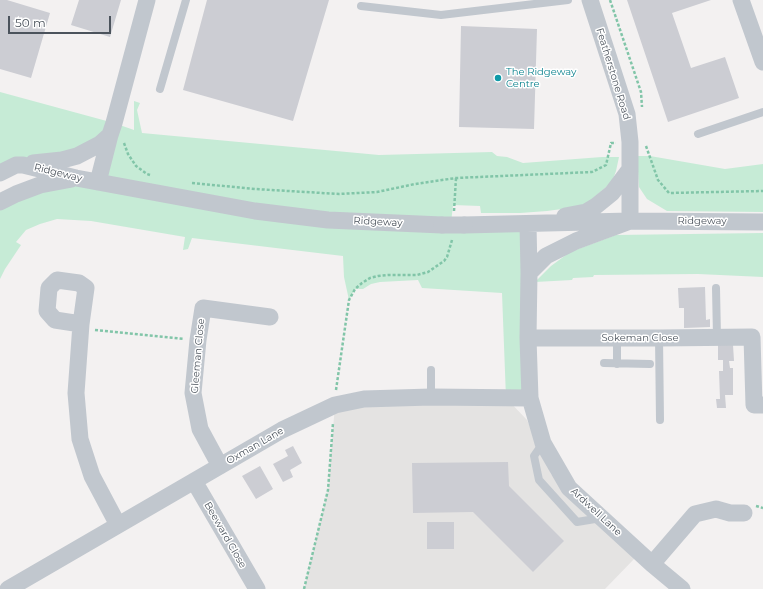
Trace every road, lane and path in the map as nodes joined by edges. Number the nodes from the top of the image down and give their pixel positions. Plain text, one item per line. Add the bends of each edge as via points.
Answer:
1 (147, 0) edge
2 (186, 0) edge
3 (568, 0) edge
4 (590, 0) edge
5 (610, 0) edge
6 (741, 0) edge
7 (361, 6) dead end
8 (763, 62) edge
9 (160, 89) dead end
10 (763, 112) edge
11 (642, 113) dead end
12 (698, 134) dead end
13 (116, 138) junction
14 (23, 165) junction
15 (630, 169) junction
16 (0, 173) edge
17 (153, 176) dead end
18 (76, 178) junction
19 (98, 182) junction
20 (187, 182) dead end
21 (0, 202) edge
22 (630, 222) junction
23 (763, 222) edge
24 (528, 224) junction
25 (453, 225) junction
26 (529, 272) junction
27 (716, 288) dead end
28 (270, 317) dead end
29 (81, 326) joint
30 (757, 333) edge
31 (717, 337) junction
32 (528, 338) junction
33 (617, 338) junction
34 (659, 338) junction
35 (198, 340) junction
36 (604, 363) dead end
37 (617, 364) junction
38 (650, 364) dead end
39 (431, 370) dead end
40 (431, 397) junction
41 (530, 398) junction
42 (335, 405) junction
43 (763, 405) edge
44 (660, 420) dead end
45 (220, 466) junction
46 (194, 481) junction
47 (744, 513) dead end
48 (118, 524) junction
49 (652, 564) junction
50 (8, 589) edge
51 (256, 589) edge
52 (304, 589) edge
53 (682, 589) edge

1 - 13 street via 114,123
2 - 9 lane
3 - 7 lane via 441,15
4 - 15 street, Featherstone Road via 627,114
5 - 11 path via 641,92
6 - 8 street
10 - 12 lane
13 - 14 street via 77,156
13 - 17 path via 136,166
13 - 19 street
14 - 16 street, Ridgeway via 16,165
14 - 18 street, Ridgeway
15 - 22 street, Featherstone Road
15 - 24 street via 612,193 586,212
18 - 19 street, Ridgeway
18 - 21 street via 40,185
19 - 25 street, Ridgeway via 255,211 328,220
20 - 25 path via 255,190 339,194 377,192 456,178
22 - 23 street, Ridgeway
22 - 24 street, Ridgeway
22 - 26 street via 576,240 546,256
24 - 25 street, Ridgeway
24 - 26 street, Ardwell Lane
25 - 42 path via 447,257 428,272 417,275 378,276 370,278 355,289 349,300
26 - 32 street, Ardwell Lane
27 - 31 lane
28 - 35 street, Gleeman Close via 203,308
29 - 35 path
29 - 48 street via 76,393 80,439 92,476
30 - 31 street, Sokeman Close
30 - 43 street, Sokeman Close via 754,404
31 - 34 street, Sokeman Close
32 - 33 street, Sokeman Close
32 - 41 street, Ardwell Lane
33 - 34 street, Sokeman Close
33 - 37 lane
34 - 44 lane
35 - 45 street, Gleeman Close via 193,393 200,429
36 - 37 lane
37 - 38 lane
39 - 40 lane
40 - 41 street, Oxman Lane
40 - 42 street, Oxman Lane via 364,399
41 - 49 street, Ardwell Lane via 543,443 569,488
42 - 45 street, Oxman Lane via 282,430
42 - 52 path via 328,490
45 - 46 street, Oxman Lane
46 - 48 street, Oxman Lane
46 - 51 street, Beeward Close
47 - 49 street via 716,509 695,514
48 - 50 street, Oxman Lane
49 - 53 street, Ardwell Lane

